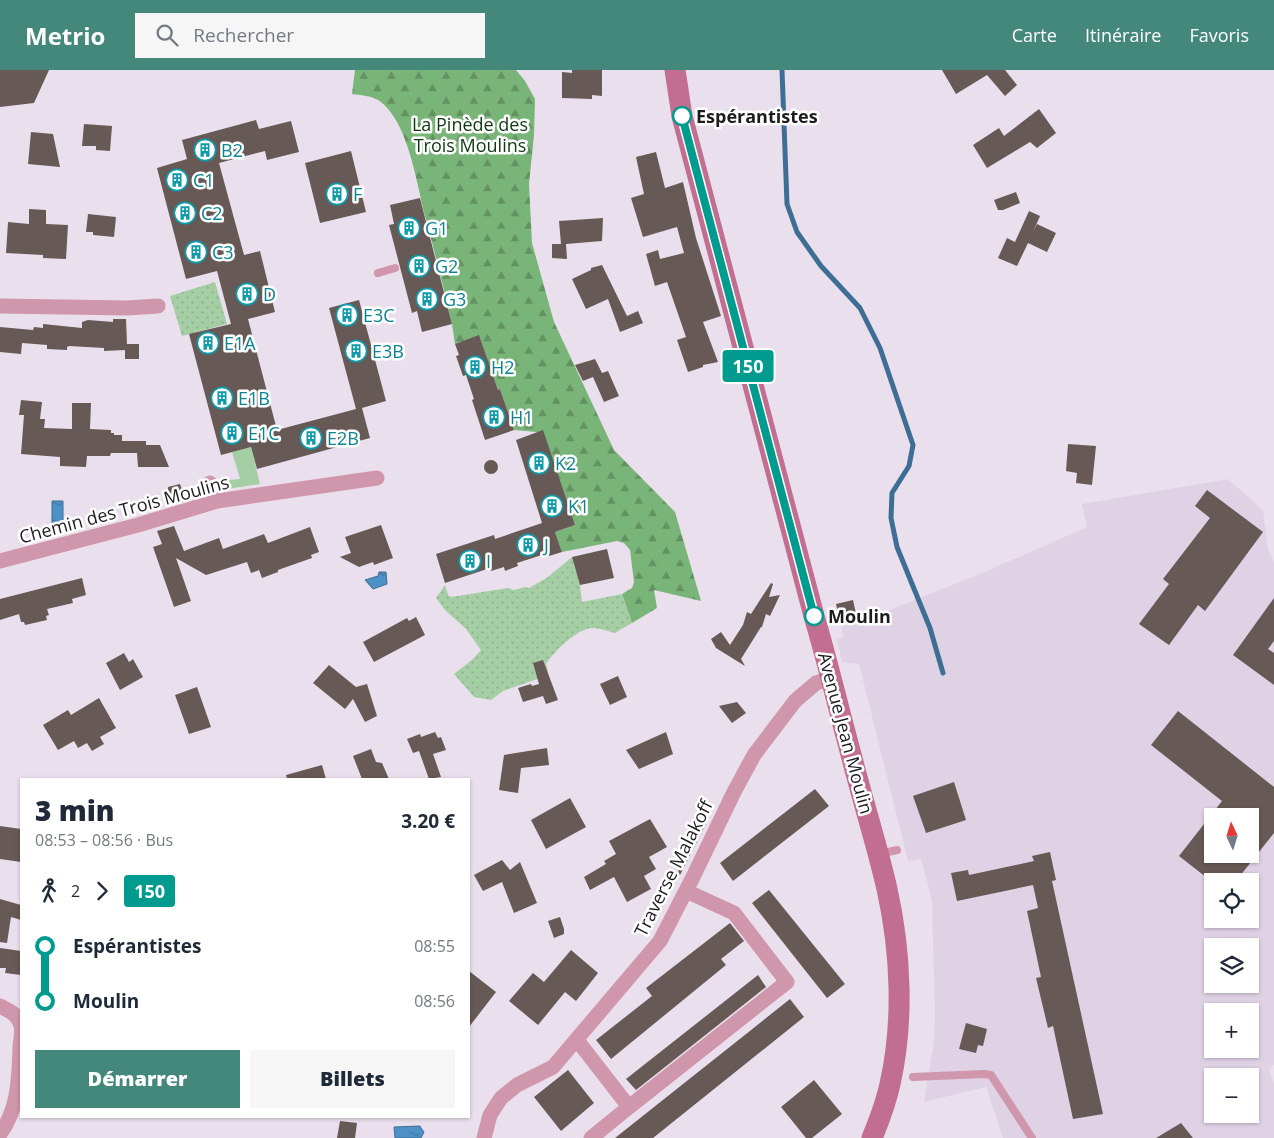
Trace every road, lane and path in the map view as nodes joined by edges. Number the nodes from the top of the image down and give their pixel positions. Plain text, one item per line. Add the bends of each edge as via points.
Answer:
1 (675, 70) edge
2 (395, 268) dead end
3 (378, 273) dead end
4 (0, 306) edge
5 (158, 306) dead end
6 (377, 478) dead end
7 (210, 483) dead end
8 (217, 501) junction
9 (0, 561) edge
10 (832, 678) junction
11 (686, 891) junction
12 (0, 1006) edge
13 (20, 1022) edge
14 (577, 1040) junction
15 (20, 1076) edge
16 (913, 1077) dead end
17 (629, 1107) junction
18 (0, 1134) edge
19 (484, 1138) edge
20 (591, 1138) edge
21 (872, 1138) edge
22 (1032, 1138) edge

1 - 10 main road, Avenue Jean Moulin via 684,124
2 - 3 lane
4 - 5 street
6 - 8 street, Chemin des Trois Moulins
7 - 8 street
8 - 9 street, Chemin des Trois Moulins
10 - 11 street, Traverse Malakoff via 816,683 795,701 754,755
10 - 21 main road, Avenue Jean Moulin via 851,756 888,852 888,891 899,982 898,1030 890,1085
11 - 14 street, Traverse Malakoff via 660,942
11 - 17 street via 734,913 787,982
12 - 13 street via 13,1013
14 - 17 street
14 - 19 street, Traverse Malakoff via 553,1067 517,1085 501,1098 490,1115
15 - 18 street via 16,1102
16 - 22 lane via 991,1075
17 - 20 street

